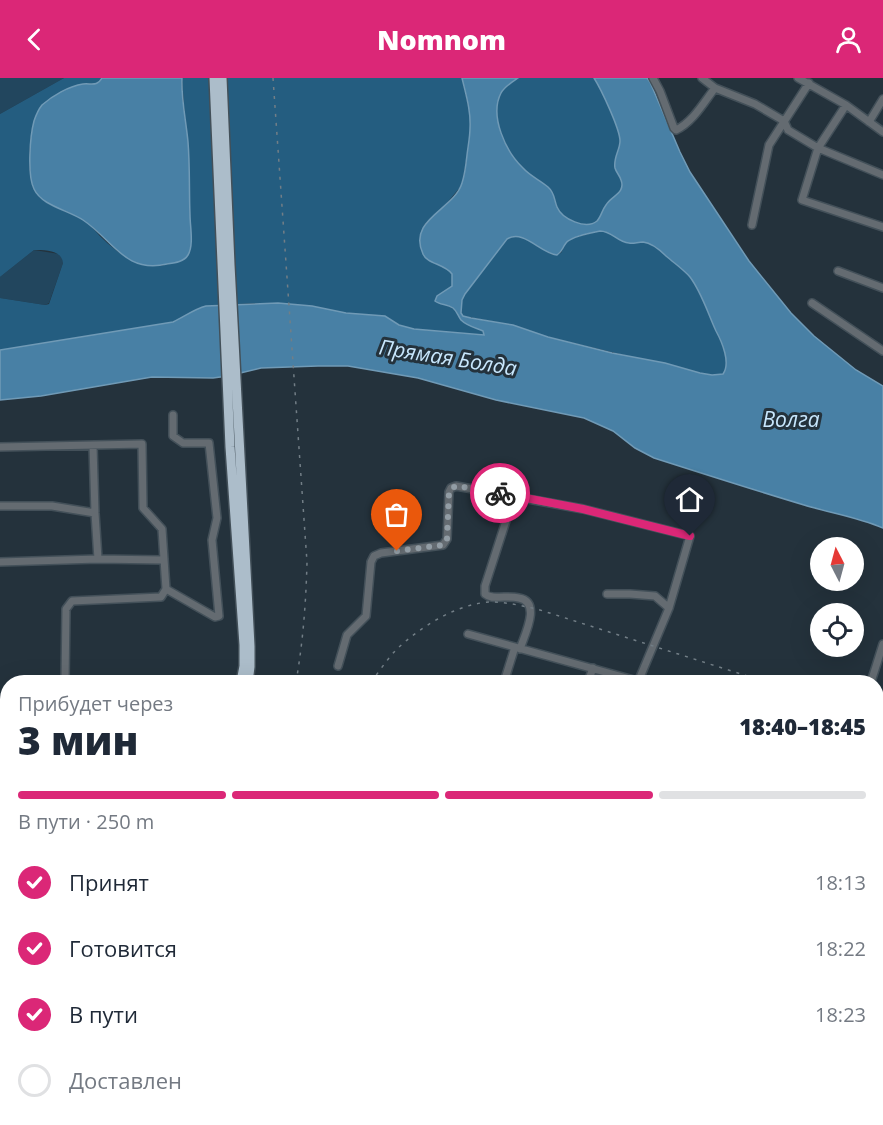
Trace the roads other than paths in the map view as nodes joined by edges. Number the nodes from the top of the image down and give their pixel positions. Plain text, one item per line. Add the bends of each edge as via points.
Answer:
1 (214, 78) edge
2 (222, 78) edge
3 (653, 78) edge
4 (702, 78) edge
5 (798, 78) edge
6 (809, 83) junction
7 (715, 88) junction
8 (883, 99) edge
9 (846, 105) junction
10 (784, 121) junction
11 (869, 122) junction
12 (883, 132) edge
13 (818, 148) junction
14 (883, 175) edge
15 (752, 225) dead end
16 (883, 227) edge
17 (226, 265) junction
18 (838, 271) dead end
19 (883, 288) edge
20 (812, 303) dead end
21 (883, 351) edge
22 (173, 415) dead end
23 (93, 446) junction
24 (0, 447) edge
25 (234, 447) junction
26 (514, 496) junction
27 (0, 506) edge
28 (95, 513) junction
29 (98, 559) junction
30 (163, 560) junction
31 (0, 562) edge
32 (166, 589) junction
33 (607, 594) dead end
34 (669, 608) junction
35 (468, 634) dead end
36 (883, 644) edge
37 (517, 648) junction
38 (338, 666) dead end
39 (592, 668) junction
40 (65, 675) edge
41 (242, 675) edge
42 (249, 675) edge
43 (507, 675) edge
44 (590, 675) edge
45 (614, 675) edge
46 (639, 675) edge
47 (873, 675) edge

1 - 17 highway
2 - 17 highway
3 - 7 street via 676,130 696,113
4 - 7 street
5 - 6 street
6 - 9 street
6 - 10 street
7 - 10 street
8 - 11 street
9 - 11 street
9 - 13 street
10 - 13 street via 788,130
10 - 15 street via 769,145
11 - 12 street
13 - 14 street
13 - 16 street via 802,200
17 - 25 highway
18 - 19 street
20 - 21 street
22 - 32 street via 173,436 183,443 208,443 217,518 212,540 219,616
23 - 24 street
23 - 28 street
23 - 30 street via 142,444 143,508 162,529
25 - 41 highway
25 - 42 highway
26 - 34 street via 690,536
26 - 37 street via 485,594 490,598 520,598 530,606 531,613
26 - 38 street via 456,486 449,492 447,539 443,545 374,556 366,616 347,635
27 - 28 street via 52,506
28 - 29 street
29 - 30 street
29 - 31 street
30 - 32 street
32 - 40 street via 161,597 72,601 66,609
33 - 34 street via 655,596
34 - 46 street
35 - 37 street
36 - 47 street
37 - 39 street
37 - 43 street
39 - 44 street
39 - 45 street

